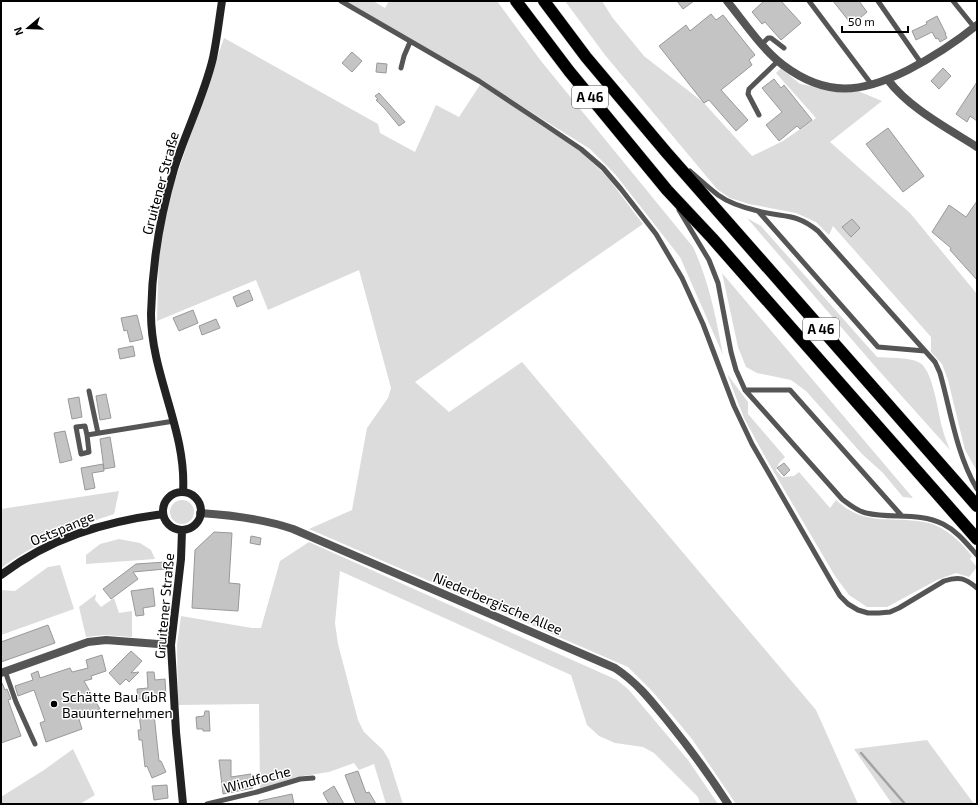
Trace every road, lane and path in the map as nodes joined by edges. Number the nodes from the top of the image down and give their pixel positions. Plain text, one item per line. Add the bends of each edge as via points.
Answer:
1 (222, 1) edge
2 (341, 1) edge
3 (516, 1) edge
4 (544, 1) edge
5 (727, 1) edge
6 (808, 1) edge
7 (878, 1) edge
8 (953, 1) edge
9 (976, 26) edge
10 (410, 42) junction
11 (762, 44) junction
12 (784, 48) dead end
13 (778, 61) junction
14 (921, 63) junction
15 (401, 68) dead end
16 (888, 80) junction
17 (872, 85) junction
18 (759, 115) dead end
19 (977, 147) edge
20 (666, 152) junction
21 (666, 190) junction
22 (759, 212) junction
23 (925, 351) junction
24 (745, 390) junction
25 (89, 391) dead end
26 (174, 421) junction
27 (98, 433) junction
28 (87, 435) junction
29 (977, 489) edge
30 (183, 492) junction
31 (977, 506) edge
32 (200, 513) junction
33 (163, 514) junction
34 (901, 515) junction
35 (182, 530) junction
36 (977, 539) edge
37 (977, 556) edge
38 (1, 575) edge
39 (977, 588) edge
40 (171, 645) junction
41 (3, 672) edge
42 (35, 744) dead end
43 (313, 778) dead end
44 (183, 804) edge
45 (207, 804) edge
46 (728, 804) edge

1 - 26 main road, Gruitener Straße via 213,58 174,169 155,253 151,316 155,350
2 - 10 lane
3 - 21 highway, A 46 via 569,71
4 - 20 highway, A 46 via 586,57
5 - 11 street
6 - 17 lane
7 - 14 lane
8 - 9 lane
9 - 14 street
10 - 15 lane
10 - 39 lane via 479,81 581,149 603,168 644,218 669,254 694,303 734,406 752,444 831,581 848,604 868,613 890,612 953,578 962,578
11 - 12 lane via 771,38
11 - 13 street
13 - 17 street via 804,79 826,86 847,89
13 - 18 lane via 749,89 748,94
14 - 16 street
16 - 17 street
16 - 19 street via 908,102
20 - 22 lane via 719,196
20 - 31 highway, A 46
21 - 24 lane via 709,260 718,283 731,352
21 - 36 highway, A 46 via 712,238
22 - 23 lane via 796,217 808,222
22 - 23 lane via 878,347
23 - 29 lane via 935,362 940,373 961,456
24 - 34 lane via 842,499 853,508 865,513
24 - 34 lane via 790,390
25 - 27 lane
26 - 27 lane
26 - 30 main road, Gruitener Straße via 184,479
27 - 28 lane
28 - 28 lane via 85,426 76,428 81,454 89,452
30 - 32 main road via 197,500
30 - 33 main road via 168,498 164,504
32 - 35 main road via 195,524
32 - 46 street, Niederbergische Allee via 268,522 293,529 615,668 644,691 699,760
33 - 35 main road via 169,525
33 - 38 main road, Ostspange via 82,531 27,557
34 - 37 lane via 922,517 943,524 959,534
35 - 40 main road, Gruitener Straße
40 - 41 street via 106,640 88,642
40 - 44 main road, Gruitener Straße
41 - 42 lane
43 - 45 lane, Windfoche via 300,779

